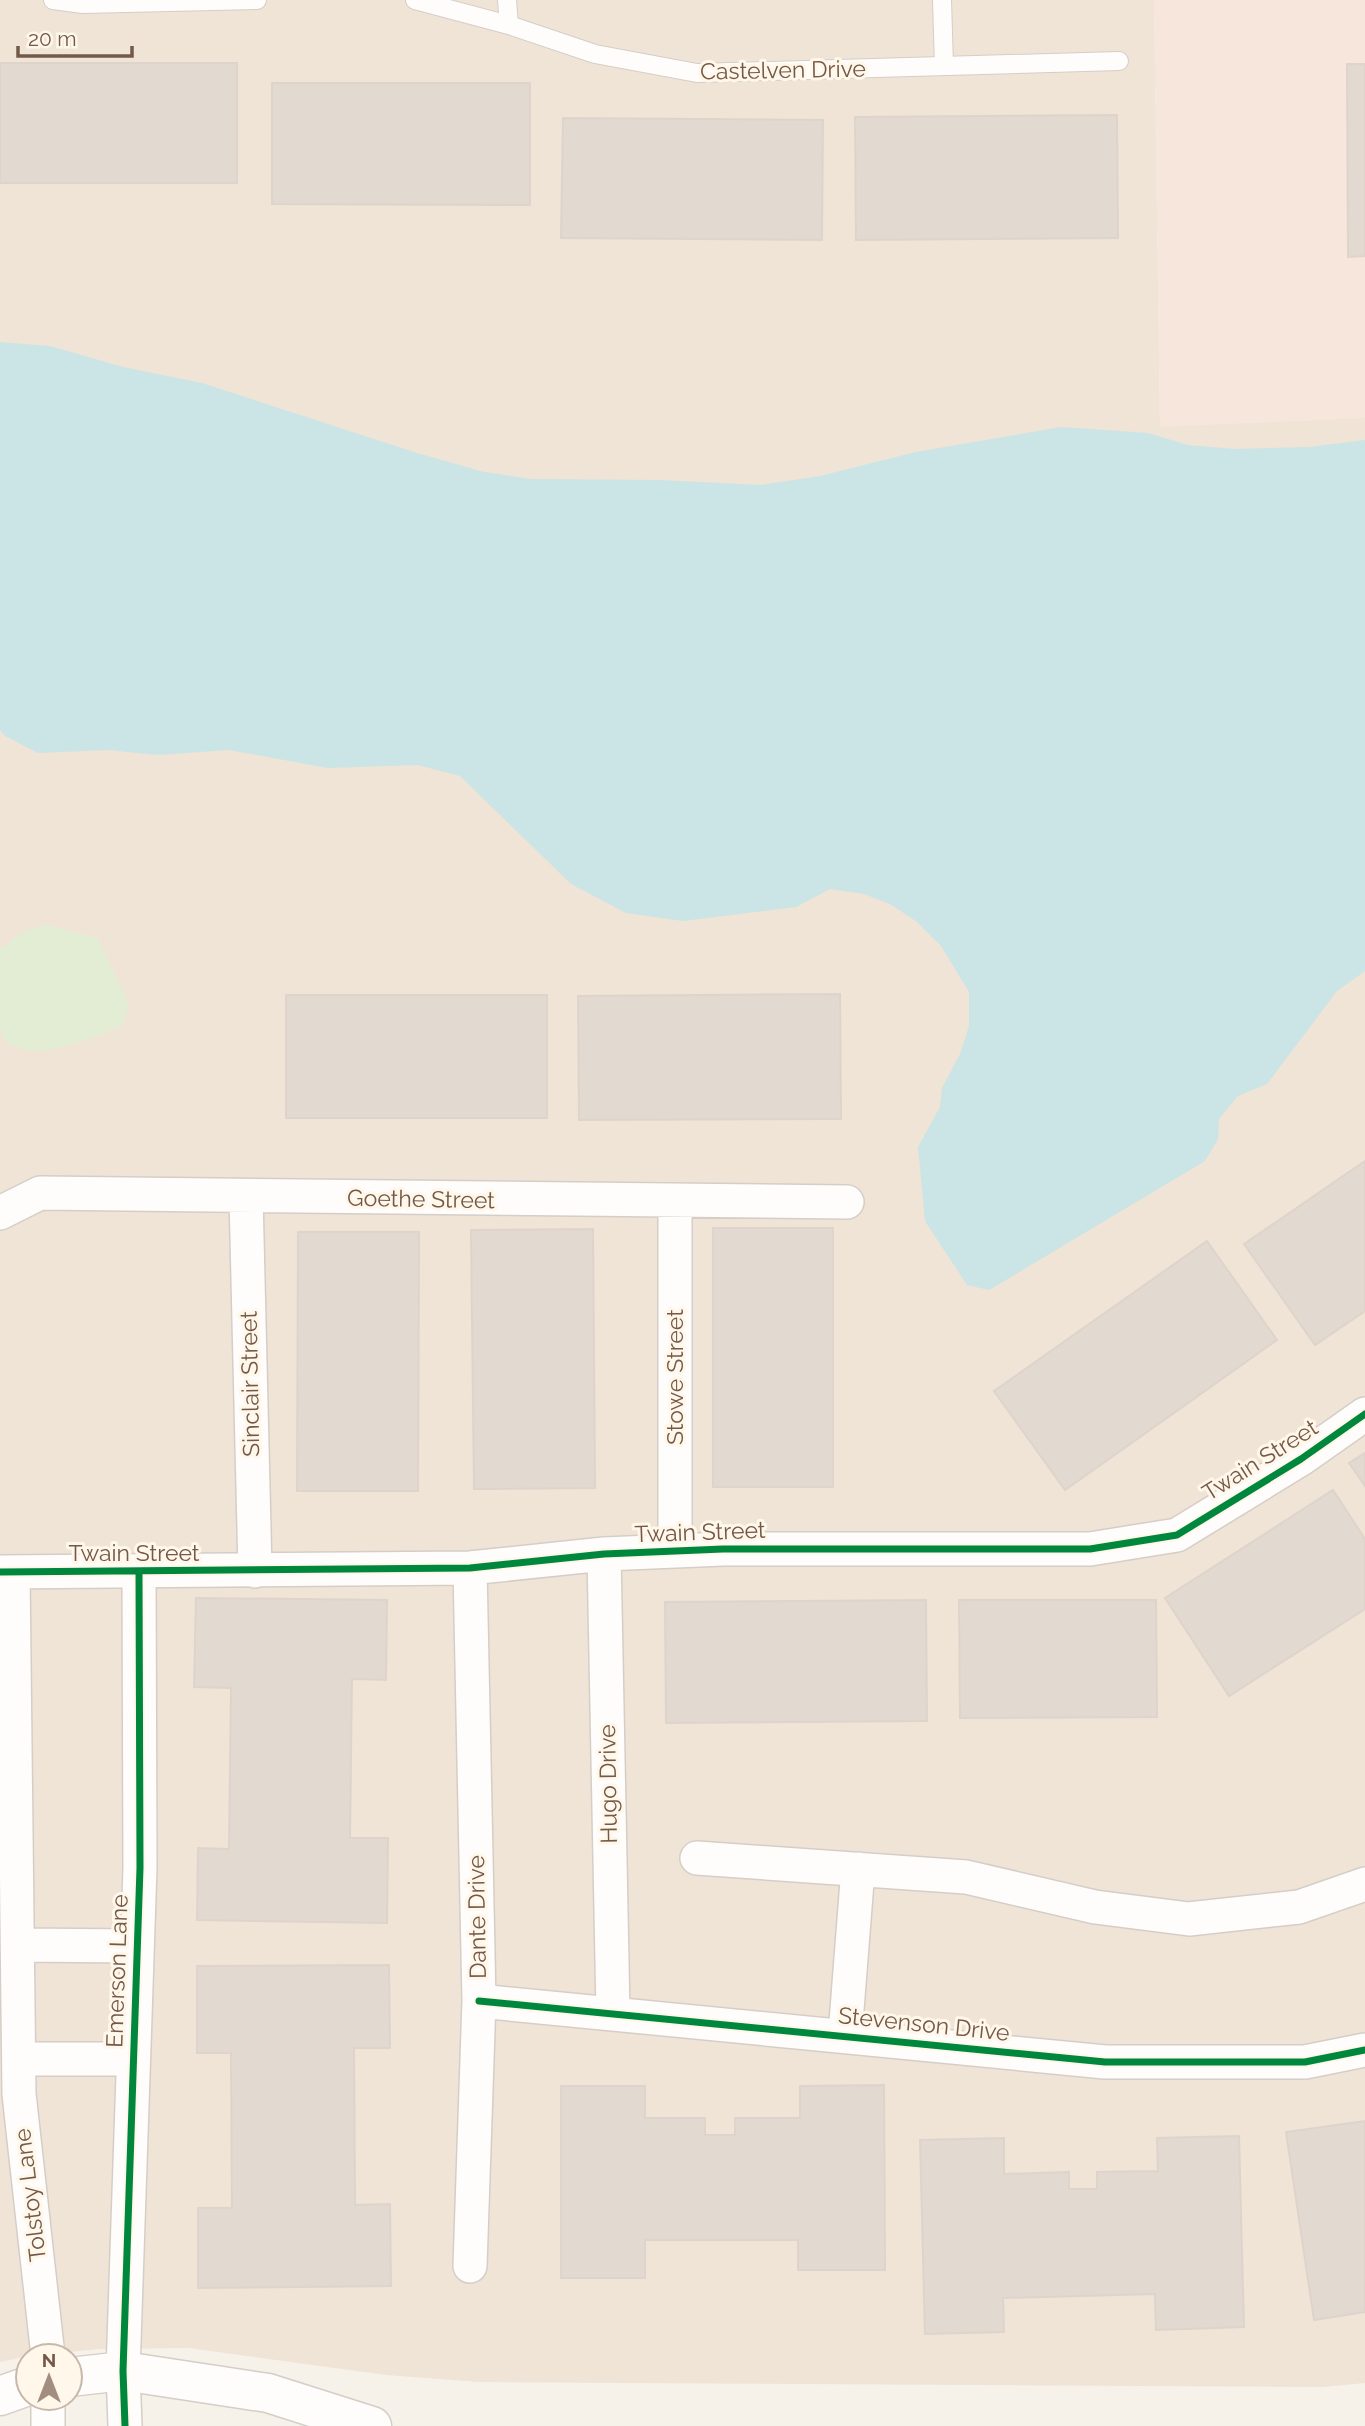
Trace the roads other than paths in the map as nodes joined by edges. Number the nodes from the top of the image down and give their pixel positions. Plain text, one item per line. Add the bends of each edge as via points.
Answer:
1 (56, 0) edge
2 (257, 0) edge
3 (415, 0) edge
4 (507, 0) edge
5 (942, 0) edge
6 (509, 25) junction
7 (1119, 61) dead end
8 (944, 66) junction
9 (246, 1196) junction
10 (675, 1202) junction
11 (847, 1202) dead end
12 (0, 1213) edge
13 (1365, 1414) edge
14 (676, 1551) junction
15 (604, 1554) junction
16 (470, 1568) junction
17 (255, 1571) junction
18 (7, 1572) edge
19 (139, 1572) junction
20 (697, 1858) dead end
21 (858, 1869) junction
22 (1365, 1884) edge
23 (18, 1945) junction
24 (137, 1946) junction
25 (479, 2001) junction
26 (613, 2013) junction
27 (845, 2035) junction
28 (1365, 2050) edge
29 (19, 2059) junction
30 (133, 2059) junction
31 (470, 2266) dead end
32 (46, 2342) edge
33 (123, 2371) junction
34 (84, 2375) edge
35 (125, 2426) edge
36 (372, 2426) edge

1 - 2 lane via 83,4
3 - 6 lane, Castelven Drive
4 - 6 lane
5 - 8 lane
6 - 8 lane, Castelven Drive via 595,54 697,73
7 - 8 lane, Castelven Drive
9 - 10 street, Goethe Street
9 - 12 street, Goethe Street via 40,1193
9 - 17 street, Sinclair Street
10 - 11 street, Goethe Street
10 - 14 street, Stowe Street
13 - 14 street, Twain Street via 1177,1535 1090,1549
14 - 15 street, Twain Street
15 - 16 street, Twain Street
15 - 26 street, Hugo Drive
16 - 17 street, Twain Street
16 - 25 street, Dante Drive
17 - 19 street, Twain Street
18 - 19 street, Twain Street
18 - 23 street, Tolstoy Lane
19 - 24 street, Emerson Lane
20 - 21 street
21 - 22 street via 966,1877 1095,1907 1189,1919 1299,1907
21 - 27 street
23 - 24 street
23 - 29 street, Tolstoy Lane
24 - 30 street, Emerson Lane
25 - 26 street, Stevenson Drive
25 - 31 street, Dante Drive
26 - 27 street, Stevenson Drive
27 - 28 street, Stevenson Drive via 1105,2062 1305,2062
29 - 30 street
29 - 32 street, Tolstoy Lane
30 - 33 street, Emerson Lane
33 - 34 street
33 - 35 street, Emerson Lane
33 - 36 street via 268,2393

